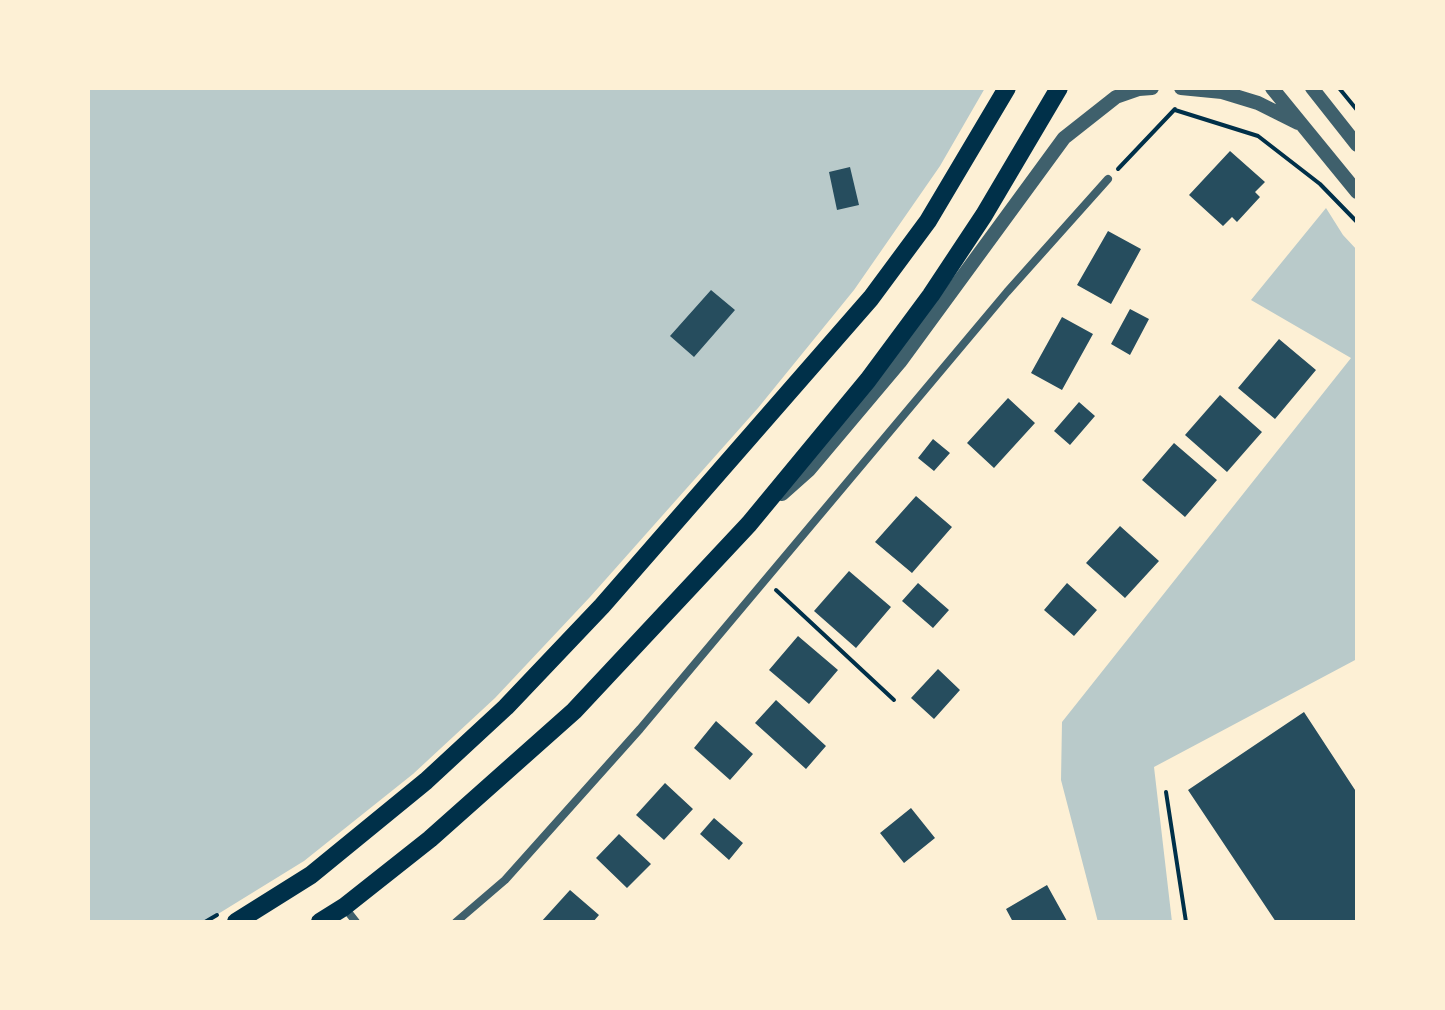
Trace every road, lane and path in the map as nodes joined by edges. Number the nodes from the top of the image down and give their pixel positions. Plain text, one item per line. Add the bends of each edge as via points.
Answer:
1 (1007, 88) edge
2 (1059, 88) edge
3 (1152, 88) edge
4 (1181, 88) edge
5 (1272, 88) edge
6 (1312, 88) edge
7 (1339, 88) edge
8 (1357, 110) edge
9 (1302, 125) junction
10 (1357, 145) edge
11 (1108, 179) joint
12 (1357, 192) edge
13 (1357, 222) edge
14 (749, 524) junction
15 (765, 580) junction
16 (894, 700) dead end
17 (1166, 792) dead end
18 (350, 914) edge
19 (218, 915) dead end
20 (205, 922) edge
21 (236, 922) edge
22 (320, 922) edge
23 (456, 922) edge
24 (1186, 922) edge

1 - 21 main road via 928,221 871,298 602,606 426,781 311,875
2 - 14 main road via 931,295
3 - 14 street via 1116,97 1064,138 882,384 809,470
4 - 9 street via 1258,103
5 - 9 street
6 - 10 street
7 - 8 path
9 - 12 street
11 - 13 path via 1175,110 1258,136 1320,184
11 - 15 street
14 - 18 main road via 574,711
15 - 16 path
15 - 23 street via 505,880
17 - 24 path
18 - 22 main road
19 - 20 path

